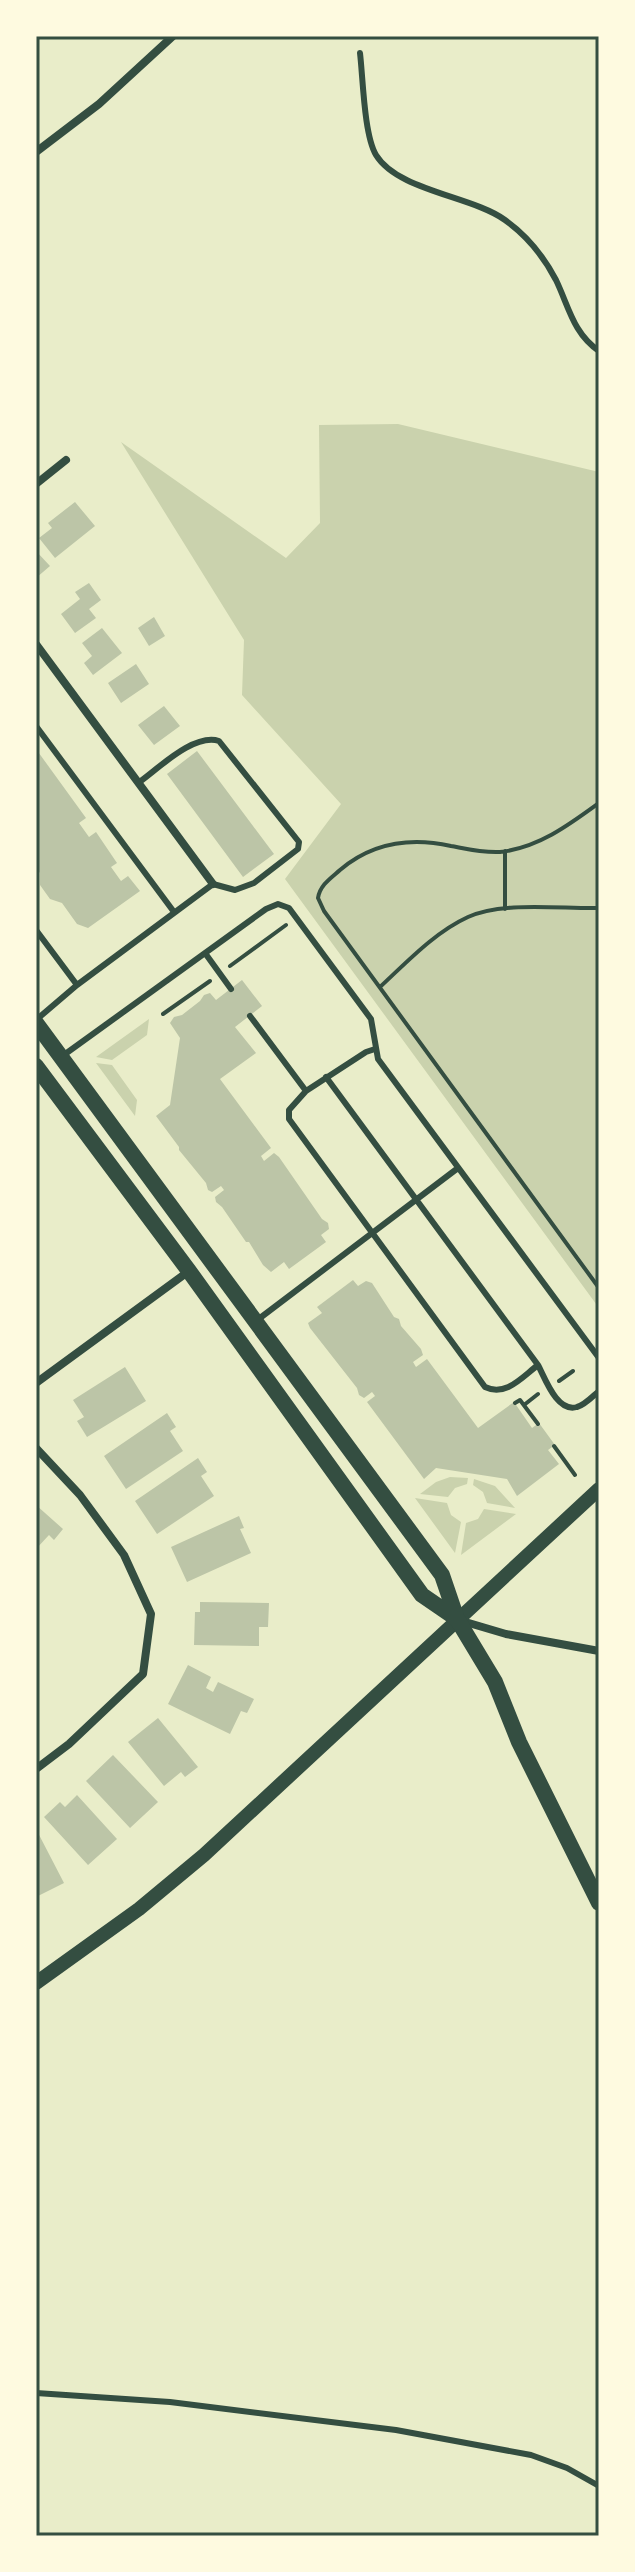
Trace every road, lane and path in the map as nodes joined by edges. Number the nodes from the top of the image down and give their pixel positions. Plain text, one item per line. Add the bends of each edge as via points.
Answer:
1 (173, 36) edge
2 (360, 53) dead end
3 (36, 152) edge
4 (599, 351) edge
5 (66, 460) dead end
6 (36, 484) edge
7 (36, 644) edge
8 (36, 726) edge
9 (138, 783) junction
10 (599, 803) edge
11 (505, 851) junction
12 (213, 884) junction
13 (599, 908) edge
14 (505, 909) junction
15 (174, 912) junction
16 (286, 925) dead end
17 (36, 930) edge
18 (205, 953) junction
19 (228, 967) dead end
20 (210, 981) dead end
21 (77, 985) junction
22 (380, 987) junction
23 (231, 989) dead end
24 (163, 1014) dead end
25 (250, 1016) dead end
26 (36, 1021) edge
27 (375, 1049) junction
28 (61, 1057) junction
29 (36, 1066) edge
30 (326, 1077) junction
31 (306, 1091) junction
32 (458, 1168) junction
33 (416, 1201) junction
34 (373, 1234) junction
35 (189, 1271) junction
36 (599, 1288) edge
37 (256, 1321) junction
38 (599, 1358) edge
39 (538, 1365) junction
40 (36, 1383) edge
41 (542, 1391) dead end
42 (599, 1392) edge
43 (515, 1403) dead end
44 (524, 1405) junction
45 (538, 1424) dead end
46 (554, 1446) dead end
47 (36, 1448) edge
48 (575, 1475) dead end
49 (599, 1489) edge
50 (457, 1619) junction
51 (599, 1651) edge
52 (36, 1769) edge
53 (599, 1903) edge
54 (36, 1983) edge
55 (36, 2393) edge
56 (599, 2486) edge

1 - 3 street via 99,104
2 - 4 lane via 377,157 414,183 487,210 514,227 547,265 576,329
5 - 6 street
7 - 9 street
8 - 15 lane
9 - 12 street
9 - 12 lane via 196,741 219,741 299,842 298,849 254,883 235,890
10 - 11 path via 558,832
11 - 14 path
11 - 22 path via 391,843 366,852 320,890 317,904
12 - 15 lane
13 - 14 path
14 - 22 path via 453,926
15 - 21 lane
16 - 19 path
17 - 21 lane
18 - 23 lane
18 - 27 lane via 266,909 278,904 289,908 371,1019
18 - 28 lane
20 - 24 path
21 - 26 lane
22 - 36 path
25 - 31 lane
26 - 28 main road
27 - 30 lane
27 - 32 lane
28 - 37 main road
29 - 35 main road
30 - 31 lane
30 - 33 lane
31 - 34 lane via 289,1110 289,1119
32 - 33 lane
32 - 38 lane
33 - 34 lane
33 - 39 lane
34 - 37 lane
34 - 39 lane via 485,1387 506,1389
35 - 40 street
35 - 50 main road via 422,1595
37 - 50 main road via 442,1575
39 - 42 lane via 565,1406 579,1406
41 - 44 path
43 - 44 path via 520,1400
44 - 45 path
46 - 48 path
47 - 52 street via 80,1495 124,1555 151,1614 143,1674
49 - 50 street
50 - 51 street
50 - 53 main road via 495,1682
50 - 54 street via 204,1855
55 - 56 lane via 197,2405 396,2430 531,2455

